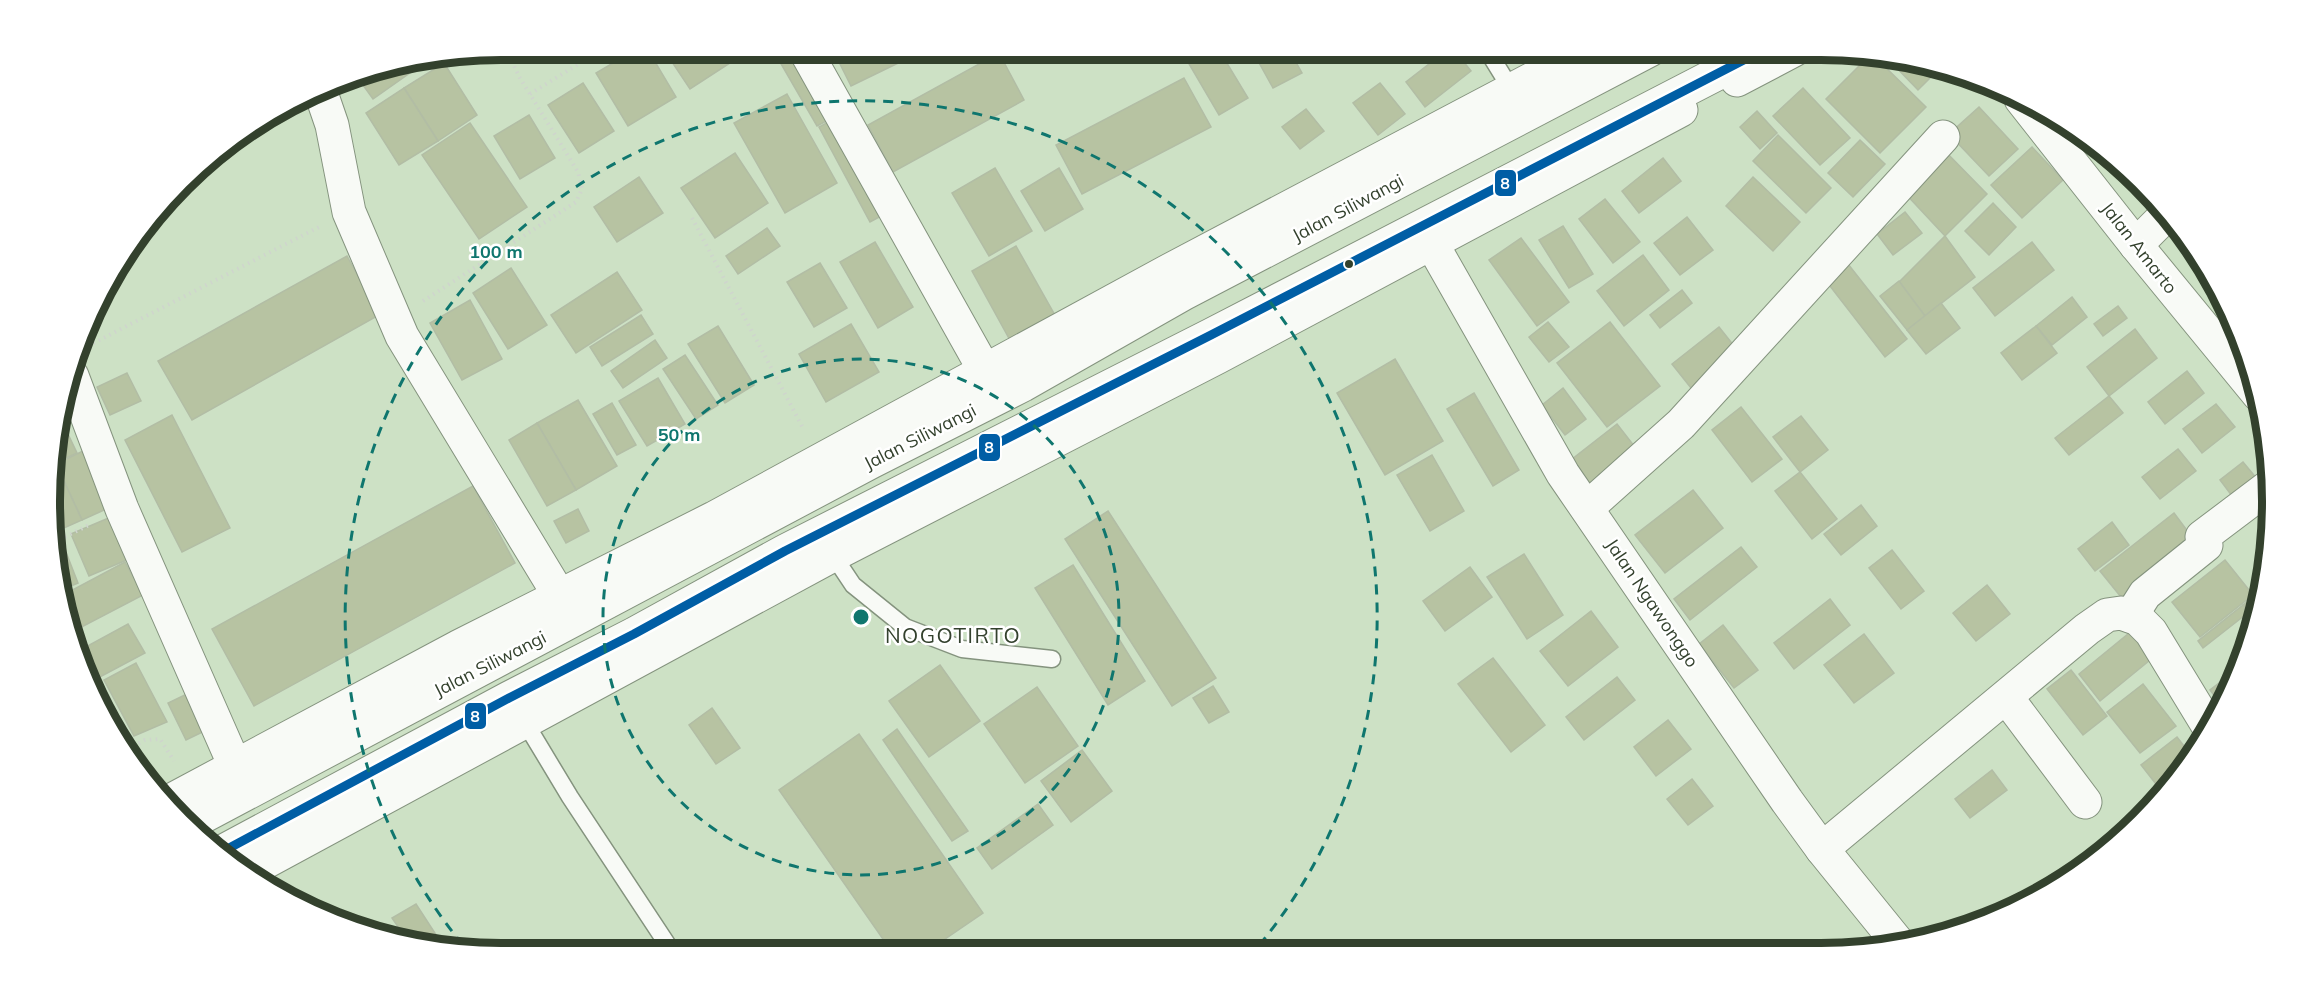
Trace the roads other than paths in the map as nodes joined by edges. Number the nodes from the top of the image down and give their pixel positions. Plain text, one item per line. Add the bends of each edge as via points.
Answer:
1 (811, 60) edge
2 (1493, 60) edge
3 (1568, 60) edge
4 (1630, 60) edge
5 (1744, 60) edge
6 (1775, 60) edge
7 (1511, 89) junction
8 (323, 98) edge
9 (2046, 122) edge
10 (1943, 137) dead end
11 (2161, 221) edge
12 (1432, 244) junction
13 (2136, 245) junction
14 (1176, 282) junction
15 (1215, 346) junction
16 (985, 371) junction
17 (2244, 377) edge
18 (76, 385) edge
19 (871, 462) junction
20 (2262, 492) edge
21 (886, 499) junction
22 (1587, 508) junction
23 (771, 515) junction
24 (785, 551) junction
25 (833, 555) junction
26 (559, 595) junction
27 (2131, 616) junction
28 (1052, 659) dead end
29 (2007, 698) junction
30 (517, 710) junction
31 (2205, 719) edge
32 (235, 766) junction
33 (181, 795) edge
34 (2085, 802) dead end
35 (196, 820) edge
36 (230, 849) edge
37 (1822, 849) junction
38 (254, 868) edge
39 (1893, 937) edge
40 (666, 943) edge

1 - 16 main road
2 - 7 lane
3 - 7 main road
4 - 14 main road, Jalan Siliwangi
5 - 15 main road
6 - 12 main road
7 - 14 main road
8 - 26 main road via 333,125 349,212 402,336
9 - 13 main road, Jalan Amarto
10 - 22 main road via 1681,424
11 - 13 main road
12 - 15 main road
12 - 22 main road, Jalan Ngawonggo via 1563,474
13 - 17 main road, Jalan Amarto
14 - 16 main road
14 - 19 main road, Jalan Siliwangi via 1023,385
15 - 21 main road
15 - 25 main road
16 - 26 main road via 714,518
18 - 32 main road via 122,509
19 - 21 main road
19 - 23 main road, Jalan Siliwangi
20 - 27 main road via 2202,537 2206,545 2145,594
21 - 24 main road
22 - 37 main road, Jalan Ngawonggo
23 - 24 main road
23 - 35 main road, Jalan Siliwangi
24 - 30 main road via 634,634
25 - 28 lane via 853,585 905,627 962,648
25 - 30 main road
26 - 32 main road
27 - 29 main road via 2107,615
27 - 31 main road via 2151,632
29 - 34 main road
29 - 37 main road
30 - 36 main road
30 - 38 main road
30 - 40 lane
32 - 33 main road
37 - 39 main road, Jalan Ngawonggo

